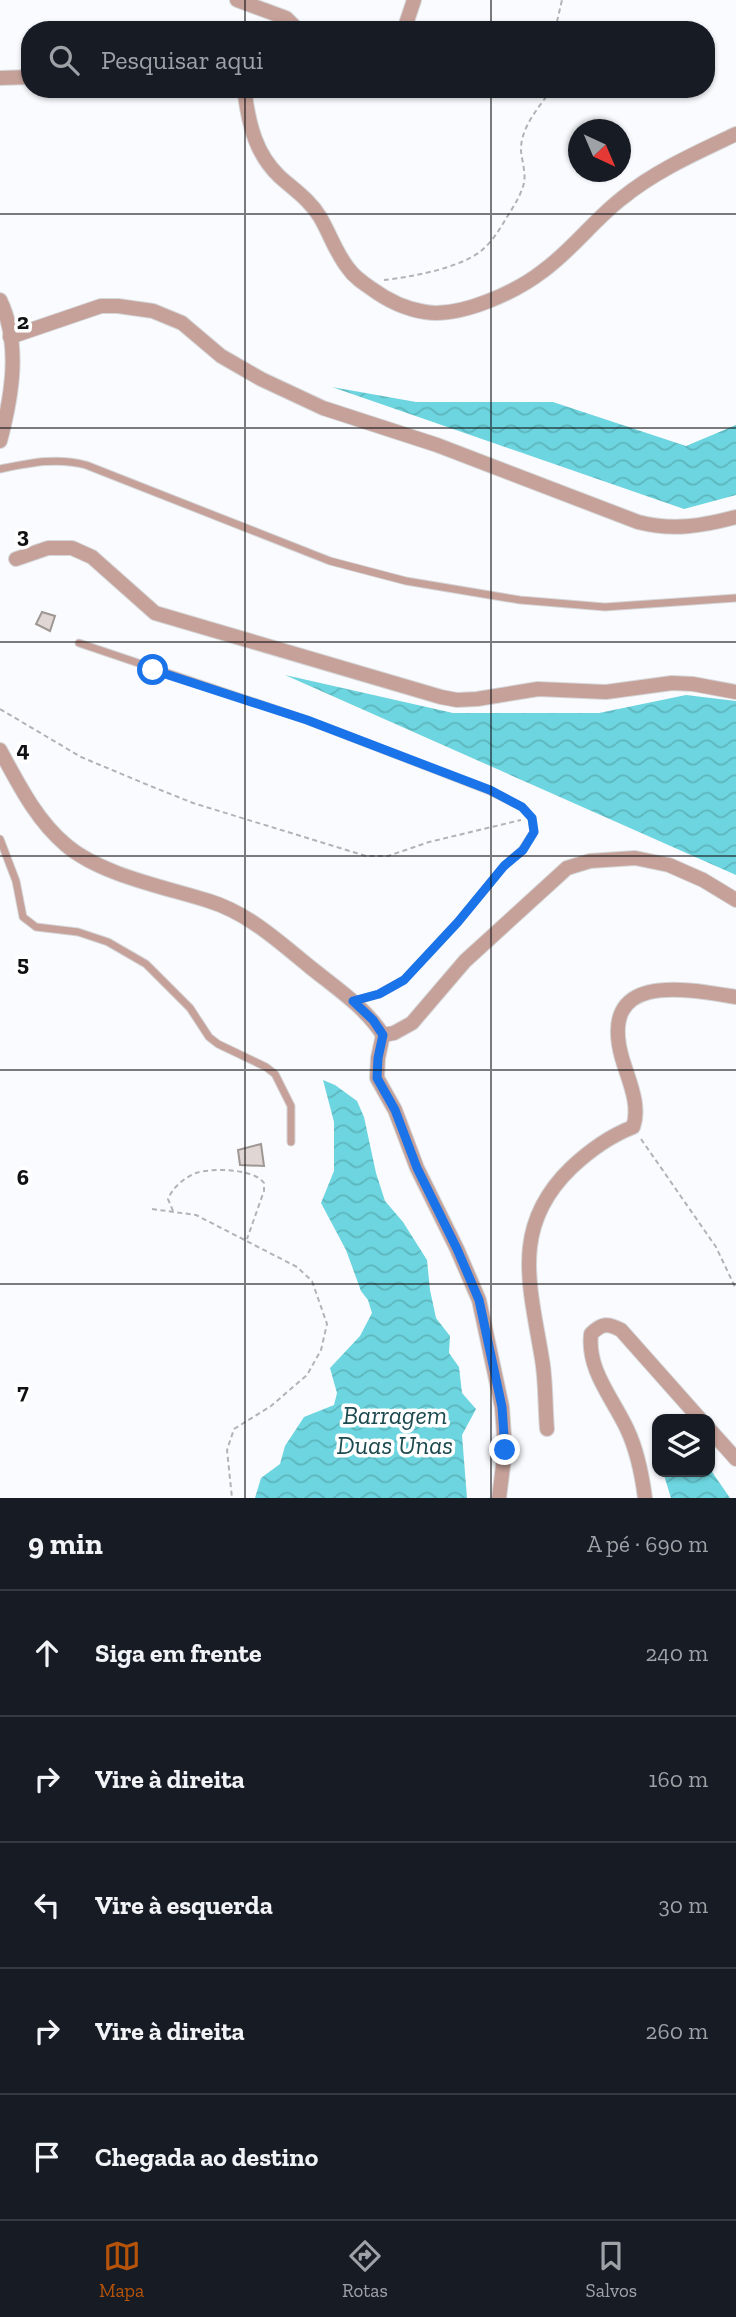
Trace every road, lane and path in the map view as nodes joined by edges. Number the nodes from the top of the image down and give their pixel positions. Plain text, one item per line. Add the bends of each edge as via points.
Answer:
1 (237, 0) edge
2 (414, 0) edge
3 (562, 0) edge
4 (289, 21) edge
5 (407, 21) edge
6 (557, 21) edge
7 (21, 77) edge
8 (0, 78) edge
9 (246, 98) edge
10 (545, 98) edge
11 (736, 134) edge
12 (382, 280) dead end
13 (0, 300) edge
14 (10, 337) junction
15 (0, 441) edge
16 (0, 469) edge
17 (736, 517) edge
18 (16, 559) dead end
19 (736, 598) edge
20 (79, 643) dead end
21 (736, 692) edge
22 (0, 709) edge
23 (0, 750) edge
24 (532, 818) junction
25 (0, 839) edge
26 (736, 900) edge
27 (736, 997) edge
28 (353, 1001) junction
29 (383, 1035) junction
30 (633, 1126) junction
31 (291, 1142) dead end
32 (152, 1209) dead end
33 (173, 1210) junction
34 (246, 1240) junction
35 (736, 1289) edge
36 (696, 1414) edge
37 (547, 1429) dead end
38 (715, 1436) edge
39 (736, 1459) edge
40 (232, 1498) edge
41 (499, 1498) edge
42 (645, 1498) edge

1 - 4 street
2 - 5 street
3 - 6 path
7 - 8 street
9 - 11 street via 261,153 314,207 349,270 380,296 426,313 475,305 518,288 572,248 620,200 653,175
10 - 12 path via 525,131 521,191 489,243 480,252 444,267
13 - 14 street
14 - 15 street via 12,377
14 - 17 street via 101,306 153,311 182,323 221,356 261,379 323,408 437,445 638,522 673,528
16 - 19 lane via 69,460 330,561 448,589 606,607
18 - 21 street via 48,548 72,548 92,557 155,614 457,700 538,690 606,692 672,683
20 - 24 lane via 307,720 490,790 522,807
22 - 24 path via 81,757 148,785 366,856 388,856
23 - 28 street via 24,794 67,846 117,872 244,916
24 - 28 lane via 534,832 523,850 404,980
25 - 31 lane via 16,881 23,918 36,927 78,932 108,942 156,972 208,1037 275,1074 291,1106
26 - 29 street via 669,865 635,858 590,861 567,868 465,961 412,1023
27 - 30 street via 658,990 638,995 624,1006 618,1020 619,1035 635,1104
28 - 29 street
29 - 41 street via 377,1078 479,1300 502,1407 505,1450
30 - 35 path via 716,1247
30 - 37 street via 602,1143 560,1179 532,1224 528,1260 543,1362
32 - 33 path
33 - 34 path via 196,1214
33 - 34 path via 168,1199 172,1191 199,1172 254,1174 264,1183 264,1191
34 - 40 path via 298,1266 312,1281 327,1324 321,1350 307,1375 271,1406 234,1429 227,1450
36 - 42 street via 621,1330 609,1324 590,1334 592,1364 628,1431
38 - 39 street

